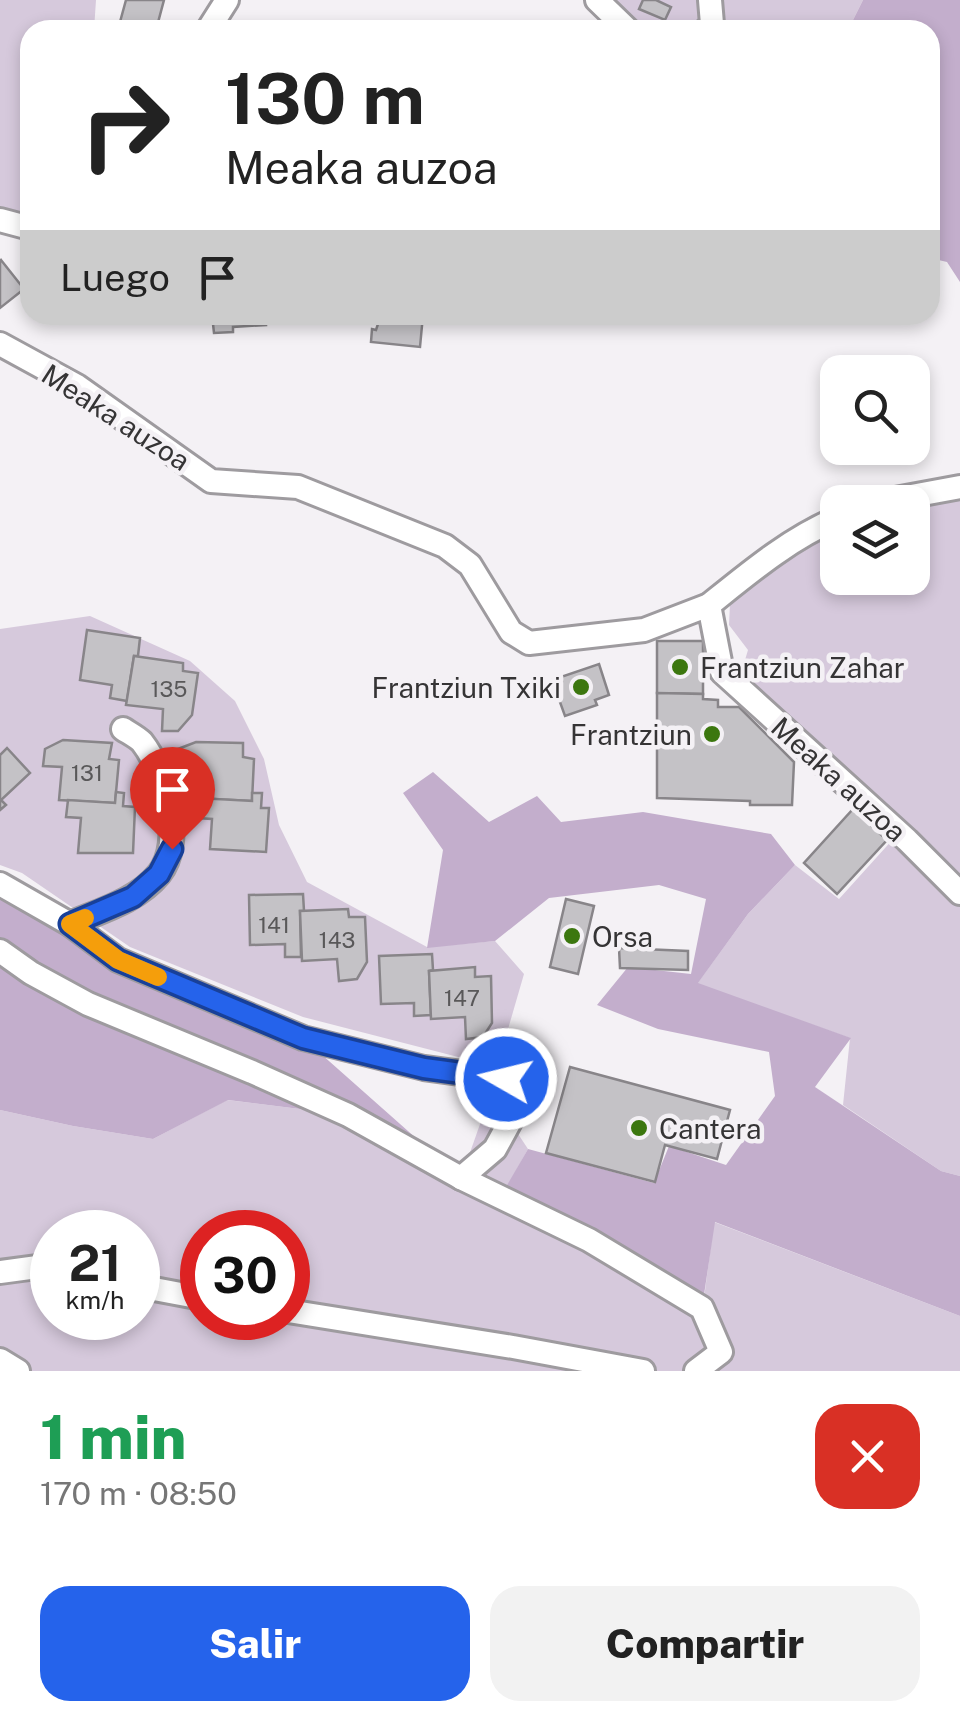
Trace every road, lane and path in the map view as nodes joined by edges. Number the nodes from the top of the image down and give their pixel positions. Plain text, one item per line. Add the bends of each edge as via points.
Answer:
1 (597, 0) edge
2 (618, 20) edge
3 (0, 344) edge
4 (960, 487) edge
5 (930, 493) edge
6 (820, 526) edge
7 (709, 605) junction
8 (122, 729) dead end
9 (0, 884) edge
10 (960, 893) edge
11 (70, 924) junction
12 (0, 950) edge
13 (461, 1178) junction
14 (30, 1268) edge
15 (0, 1272) edge
16 (310, 1314) edge
17 (0, 1360) edge
18 (18, 1371) edge
19 (643, 1371) edge
20 (696, 1371) edge

1 - 2 street
3 - 7 street, Meaka auzoa via 78,386 211,481 298,487 444,546 470,565 510,632 529,643 644,630
4 - 5 street
6 - 7 street, Meaka auzoa
7 - 10 street, Meaka auzoa via 722,672
8 - 11 street via 140,740 160,774 172,849 159,874 133,897
9 - 11 street
11 - 13 street via 118,960 303,1038 424,1068 506,1079 520,1105 495,1149
12 - 13 street via 88,1004 348,1116
13 - 20 street via 590,1240 702,1308 721,1352
14 - 15 street
16 - 19 street
17 - 18 street

